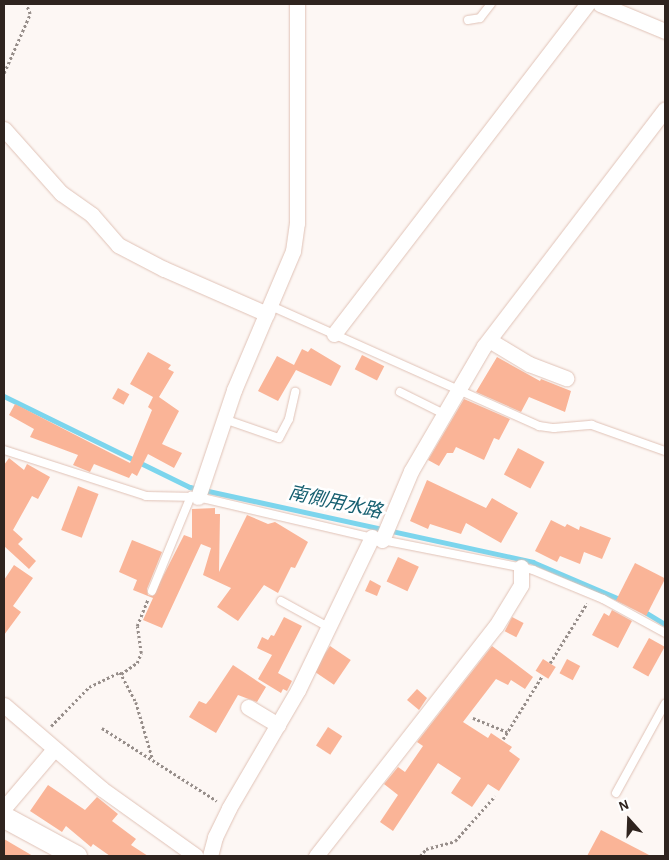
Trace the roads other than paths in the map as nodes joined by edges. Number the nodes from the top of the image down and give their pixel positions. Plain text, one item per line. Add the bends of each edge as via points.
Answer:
1 (297, 4) edge
2 (491, 4) edge
3 (587, 4) edge
4 (600, 4) edge
5 (468, 20) dead end
6 (665, 31) edge
7 (665, 109) edge
8 (4, 129) edge
9 (269, 310) junction
10 (334, 334) junction
11 (489, 340) junction
12 (566, 378) dead end
13 (457, 389) junction
14 (295, 392) dead end
15 (400, 392) dead end
16 (444, 414) junction
17 (224, 419) junction
18 (4, 450) edge
19 (665, 451) edge
20 (194, 497) junction
21 (377, 539) junction
22 (521, 567) junction
23 (152, 591) road end
24 (281, 601) dead end
25 (330, 628) junction
26 (665, 633) edge
27 (665, 704) edge
28 (4, 705) edge
29 (248, 707) dead end
30 (278, 725) junction
31 (54, 749) junction
32 (616, 793) dead end
33 (4, 808) edge
34 (4, 818) edge
35 (76, 856) edge
36 (196, 856) edge
37 (210, 856) edge
38 (316, 856) edge

1 - 9 street via 298,223 293,251
2 - 5 lane via 480,18
3 - 10 street
4 - 6 street
7 - 11 street
8 - 9 street via 61,193 92,215 118,245 164,269
9 - 10 lane
9 - 17 street
10 - 13 lane
11 - 12 street via 529,364
11 - 13 street
13 - 16 street
13 - 19 lane via 538,426 592,425
14 - 17 lane via 289,419 279,438
15 - 16 lane
16 - 21 street
17 - 20 street
18 - 20 lane via 146,496
20 - 21 lane
20 - 23 lane
21 - 22 lane
21 - 25 street
22 - 26 lane via 592,595
22 - 38 street via 520,585 496,626
24 - 25 lane
25 - 30 street
27 - 32 lane
28 - 31 street
29 - 30 street
30 - 37 street via 229,808
31 - 33 street
31 - 36 street
34 - 35 main road

